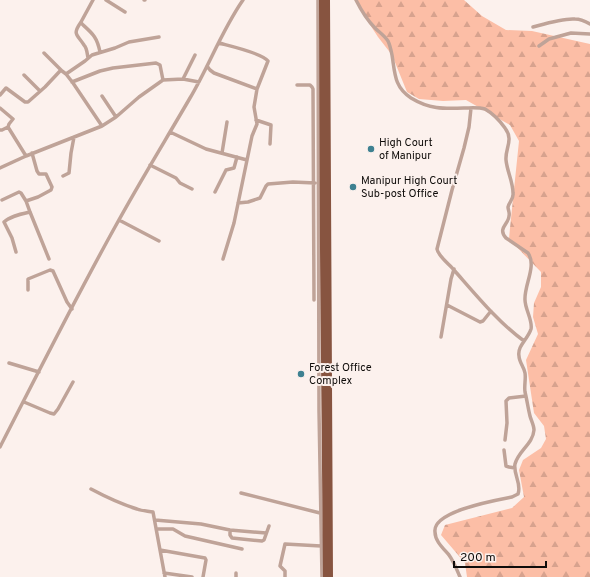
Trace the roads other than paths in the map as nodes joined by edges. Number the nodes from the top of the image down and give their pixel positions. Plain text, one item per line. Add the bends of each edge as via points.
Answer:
1 (93, 0) edge
2 (106, 0) edge
3 (243, 0) edge
4 (318, 0) edge
5 (322, 0) edge
6 (326, 0) edge
7 (356, 0) edge
8 (125, 12) dead end
9 (81, 22) junction
10 (590, 24) edge
11 (533, 27) dead end
12 (590, 34) edge
13 (159, 37) dead end
14 (219, 43) junction
15 (539, 46) dead end
16 (100, 52) junction
17 (44, 53) dead end
18 (195, 55) dead end
19 (88, 58) junction
20 (207, 66) junction
21 (62, 71) junction
22 (66, 74) junction
23 (24, 75) dead end
24 (183, 79) junction
25 (163, 80) junction
26 (72, 82) junction
27 (199, 82) junction
28 (296, 85) dead end
29 (257, 89) junction
30 (40, 91) junction
31 (0, 95) edge
32 (102, 96) dead end
33 (0, 108) edge
34 (470, 108) junction
35 (116, 117) junction
36 (256, 120) junction
37 (227, 122) dead end
38 (102, 126) junction
39 (8, 127) junction
40 (0, 130) edge
41 (170, 132) junction
42 (74, 137) junction
43 (270, 144) dead end
44 (32, 153) junction
45 (222, 153) junction
46 (26, 156) junction
47 (237, 157) junction
48 (247, 160) junction
49 (150, 165) junction
50 (0, 168) edge
51 (62, 176) dead end
52 (313, 183) junction
53 (318, 183) junction
54 (192, 189) dead end
55 (215, 192) dead end
56 (2, 200) dead end
57 (26, 201) junction
58 (238, 202) junction
59 (30, 212) junction
60 (119, 220) junction
61 (159, 241) dead end
62 (16, 252) dead end
63 (49, 259) dead end
64 (223, 259) dead end
65 (454, 269) junction
66 (28, 290) dead end
67 (314, 300) dead end
68 (446, 306) junction
69 (72, 309) junction
70 (491, 311) junction
71 (441, 337) dead end
72 (524, 341) junction
73 (8, 362) dead end
74 (39, 372) junction
75 (73, 382) dead end
76 (526, 396) junction
77 (24, 402) junction
78 (505, 440) dead end
79 (0, 447) edge
80 (504, 450) dead end
81 (515, 468) junction
82 (91, 489) dead end
83 (241, 493) dead end
84 (320, 513) junction
85 (155, 520) junction
86 (269, 526) dead end
87 (156, 529) junction
88 (230, 530) junction
89 (266, 533) junction
90 (321, 546) junction
91 (242, 549) dead end
92 (160, 550) junction
93 (164, 575) edge
94 (192, 577) edge
95 (203, 577) edge
96 (285, 577) edge
97 (322, 577) edge
98 (326, 577) edge
99 (330, 577) edge
100 (460, 577) edge

1 - 9 street
2 - 8 street
3 - 14 street
4 - 53 street
5 - 98 highway
6 - 99 highway
7 - 34 street via 369,21 388,41 400,89 414,100 436,108
9 - 16 street via 95,36
9 - 19 street via 76,34 86,47
10 - 11 street via 573,19
12 - 15 street via 571,33 547,40
13 - 16 street via 129,42
14 - 20 street
14 - 29 street via 267,59
16 - 19 street
17 - 21 street
18 - 24 street
19 - 22 street
20 - 27 street
20 - 29 street via 214,73
21 - 22 street
21 - 30 street
22 - 26 street
23 - 30 street
24 - 25 street
24 - 27 street
25 - 26 street via 160,64 156,63 113,68
25 - 35 street
26 - 38 street
27 - 41 street
28 - 52 street via 312,86 313,90
29 - 36 street via 254,107
30 - 31 street via 26,102 6,88
32 - 35 street
33 - 39 street via 13,119
34 - 65 street via 466,140 438,249 439,254
34 - 72 street via 482,108 490,113 509,137 506,159 513,195 508,206 510,215 503,232 506,238 528,253 531,260 525,300 532,324
35 - 38 street
36 - 43 street via 271,125
36 - 48 street
37 - 45 street
38 - 42 street
39 - 40 street
39 - 46 street
41 - 45 street via 206,149
41 - 49 street
42 - 44 street
42 - 51 street via 69,173
44 - 46 street
44 - 57 street via 38,173 46,174 52,188
45 - 47 street
46 - 50 street
47 - 48 street
47 - 55 street via 234,168 226,170
48 - 58 street
49 - 54 street
49 - 60 street
52 - 53 street
52 - 58 street via 268,184 260,198
52 - 67 street
53 - 84 street
56 - 57 street via 20,192
57 - 59 street
58 - 64 street
59 - 62 street via 4,222
59 - 63 street
60 - 61 street
60 - 69 street
65 - 68 street
65 - 70 street
66 - 69 street via 28,279 53,271
68 - 70 street via 480,322
68 - 71 street
69 - 74 street
70 - 72 street
72 - 76 street via 518,354 525,372
73 - 74 street
74 - 77 street
75 - 77 street via 54,414
76 - 78 street via 509,398 506,401
76 - 81 street via 534,431 518,456
77 - 79 street
80 - 81 street via 506,466
81 - 100 street via 518,494 450,514 435,528 435,535
82 - 85 street via 106,498 139,510 151,511
83 - 84 street
84 - 90 street
85 - 87 street
85 - 88 street via 201,524
86 - 89 street
87 - 91 street via 173,529 185,536
87 - 92 street
88 - 89 street
88 - 89 street via 231,537 236,539 262,541
90 - 96 street via 285,544 280,566 285,570
90 - 97 street
92 - 93 street
92 - 95 street via 205,558
93 - 94 street

